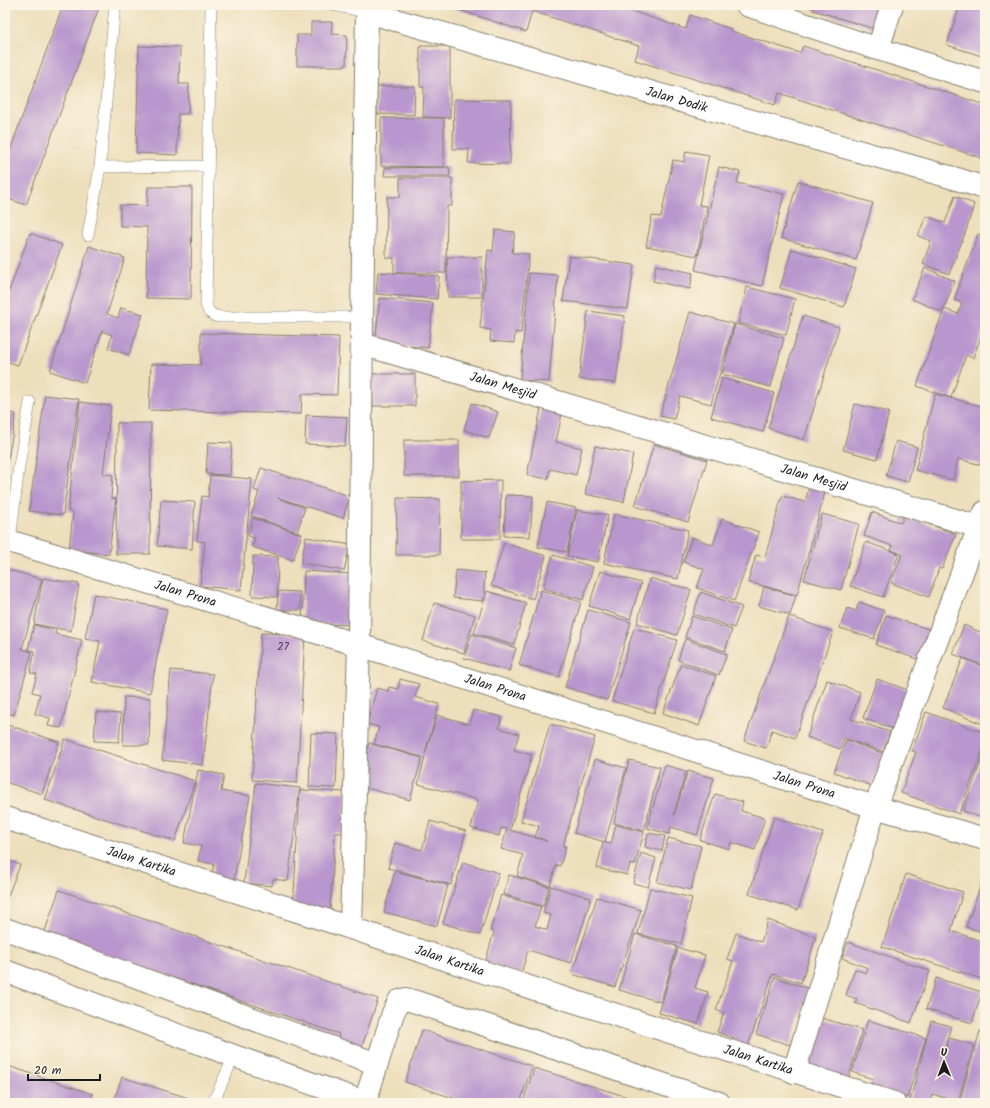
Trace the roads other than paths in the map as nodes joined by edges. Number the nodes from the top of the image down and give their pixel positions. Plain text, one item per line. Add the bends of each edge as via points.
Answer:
1 (115, 5) edge
2 (211, 5) edge
3 (334, 5) edge
4 (747, 5) edge
5 (892, 5) edge
6 (368, 12) junction
7 (878, 49) junction
8 (985, 82) edge
9 (208, 166) junction
10 (100, 167) junction
11 (985, 188) edge
12 (88, 235) dead end
13 (362, 317) junction
14 (362, 344) junction
15 (30, 402) dead end
16 (982, 520) edge
17 (7, 540) edge
18 (359, 645) junction
19 (875, 807) junction
20 (5, 818) edge
21 (985, 838) edge
22 (351, 928) junction
23 (5, 929) edge
24 (5, 971) edge
25 (234, 1056) junction
26 (377, 1064) junction
27 (794, 1072) junction
28 (213, 1103) edge
29 (365, 1103) edge
30 (719, 1103) edge
31 (894, 1103) edge

1 - 10 lane
2 - 9 lane
3 - 6 lane
4 - 7 street
5 - 7 street
6 - 11 street, Jalan Dodik
6 - 13 street
7 - 8 street
9 - 10 lane
9 - 13 lane via 206,304 209,312 220,317
10 - 12 lane
13 - 14 street
14 - 16 street, Jalan Mesjid
14 - 18 street
15 - 17 lane
16 - 19 street, Jalan Mesjid
17 - 18 street, Jalan Prona
18 - 19 street, Jalan Prona
18 - 22 street
19 - 21 street, Jalan Prona
19 - 27 street, Jalan Mesjid
20 - 22 street, Jalan Kartika
22 - 27 street, Jalan Kartika
23 - 26 street
24 - 25 street
25 - 28 lane
25 - 29 street
26 - 29 street
26 - 30 street via 393,1013 399,1001 406,999
27 - 31 street, Jalan Kartika

